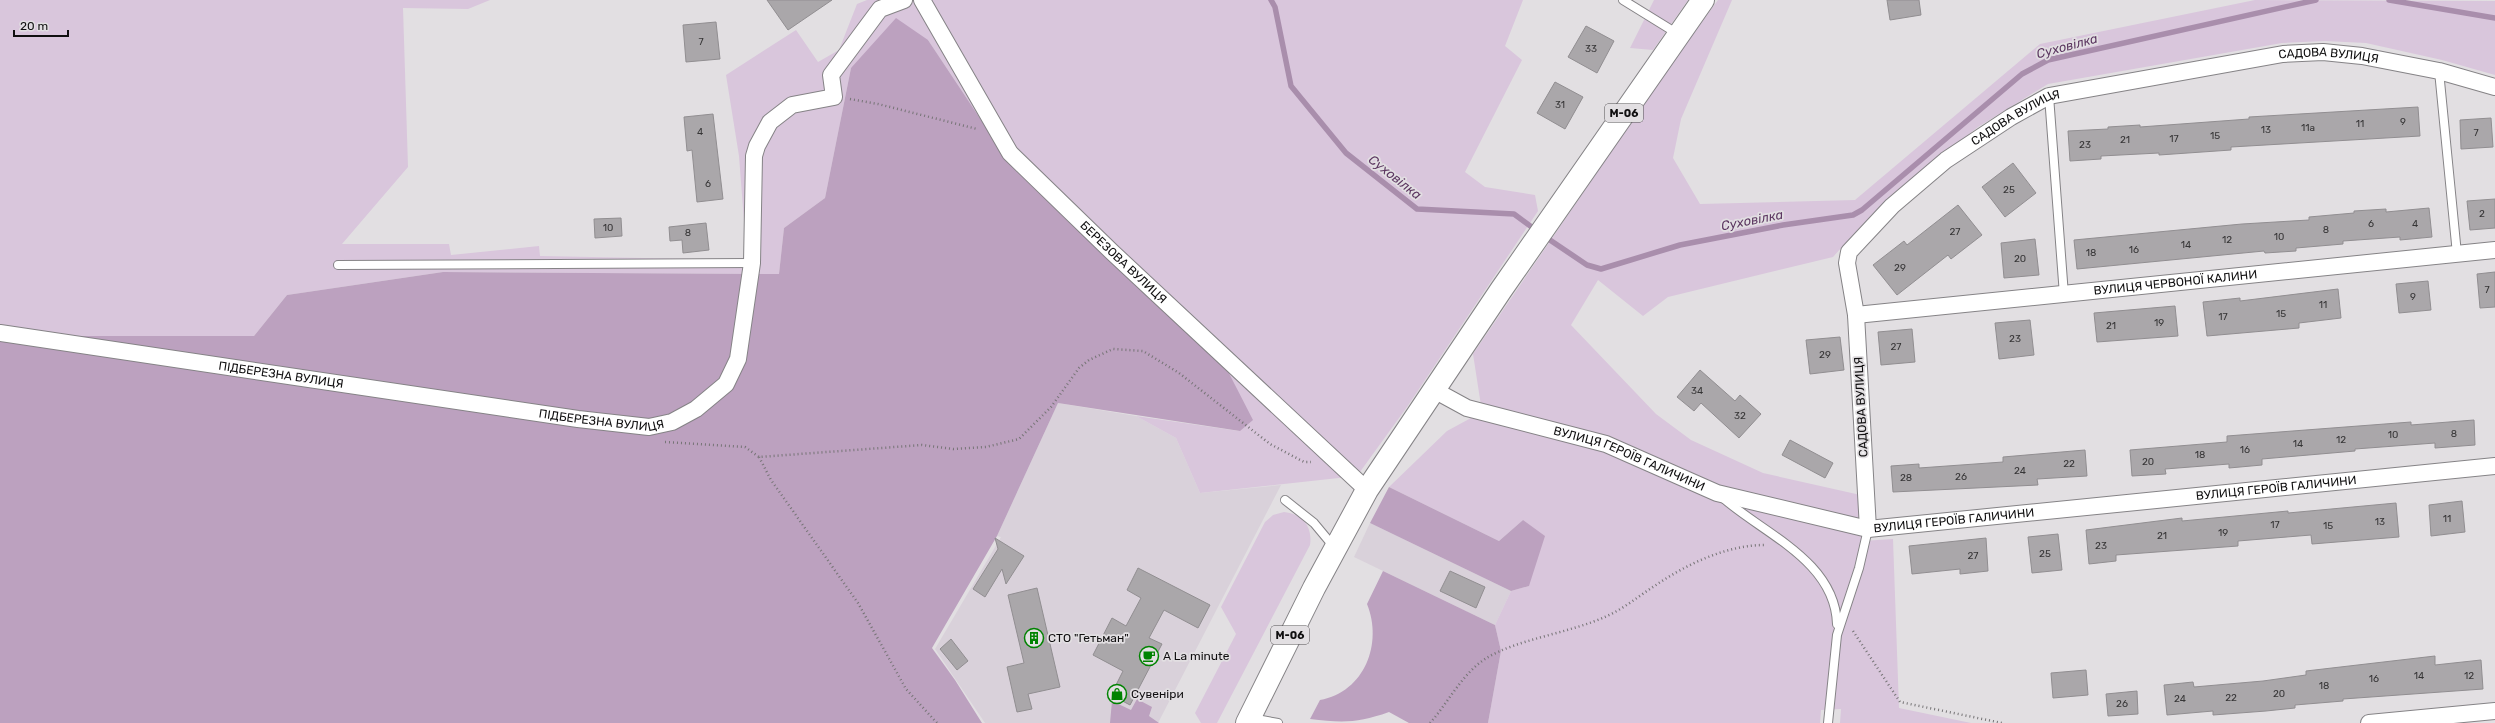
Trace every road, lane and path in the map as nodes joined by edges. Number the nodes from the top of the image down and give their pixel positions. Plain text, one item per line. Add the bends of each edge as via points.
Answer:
1 (904, 0) edge
2 (921, 0) edge
3 (1623, 0) edge
4 (1703, 0) edge
5 (1679, 35) junction
6 (2439, 71) junction
7 (2495, 87) edge
8 (2049, 96) junction
9 (834, 97) junction
10 (1000, 136) junction
11 (2495, 250) edge
12 (2457, 254) junction
13 (752, 263) junction
14 (338, 265) dead end
15 (2064, 295) junction
16 (1856, 315) junction
17 (0, 333) edge
18 (1434, 390) junction
19 (660, 440) dead end
20 (758, 457) junction
21 (1335, 462) junction
22 (2495, 466) edge
23 (1366, 490) junction
24 (1717, 493) junction
25 (1285, 500) dead end
26 (1868, 529) junction
27 (1335, 548) junction
28 (1793, 550) junction
29 (1842, 616) junction
30 (1837, 635) junction
31 (2495, 711) edge
32 (1248, 720) edge
33 (2440, 720) edge
34 (937, 723) edge
35 (1278, 723) edge
36 (1430, 723) edge
37 (1828, 723) edge
38 (2002, 723) edge
39 (2369, 723) edge

1 - 9 street via 880,10 831,75
2 - 10 street, БЕРЕЗОВА ВУЛИЦЯ
3 - 5 lane
4 - 5 highway, М-06
5 - 18 highway, М-06
6 - 7 street, САДОВА ВУЛИЦЯ
6 - 8 street, САДОВА ВУЛИЦЯ via 2362,56 2323,52 2283,54
6 - 12 lane
8 - 15 lane
8 - 16 street, САДОВА ВУЛИЦЯ via 2011,117 1946,160 1892,206 1856,242 1849,252 1847,263
9 - 10 path via 878,104
9 - 13 street, ПІДБЕРЕЗНА ВУЛИЦЯ via 792,105 770,122 760,138 754,156
10 - 21 street, БЕРЕЗОВА ВУЛИЦЯ via 1010,153
11 - 12 street, ВУЛИЦЯ ЧЕРВОНОЇ КАЛИНИ
12 - 15 street, ВУЛИЦЯ ЧЕРВОНОЇ КАЛИНИ
13 - 14 lane
13 - 17 street, ПІДБЕРЕЗНА ВУЛИЦЯ via 738,359 726,384 685,415 672,422 649,427 578,419
15 - 16 street, ВУЛИЦЯ ЧЕРВОНОЇ КАЛИНИ
16 - 26 street, САДОВА ВУЛИЦЯ
18 - 23 highway, М-06
18 - 24 street, ВУЛИЦЯ ГЕРОЇВ ГАЛИЧИНИ via 1467,408 1606,444
19 - 20 path via 703,446 745,447
20 - 21 path via 922,446 953,449 986,447 1019,440 1051,407 1079,368 1089,360 1113,349 1143,351 1180,373 1270,444 1304,462
20 - 34 path via 771,480 858,603 906,689
21 - 23 street, БЕРЕЗОВА ВУЛИЦЯ
22 - 26 street, ВУЛИЦЯ ГЕРОЇВ ГАЛИЧИНИ
23 - 27 highway, М-06
24 - 26 street, ВУЛИЦЯ ГЕРОЇВ ГАЛИЧИНИ
24 - 28 lane
25 - 27 lane via 1314,523
26 - 29 lane via 1859,568
27 - 32 highway, М-06
28 - 30 lane via 1810,565 1828,589 1836,609
28 - 36 path via 1781,546 1737,547 1704,559 1657,584 1608,616 1486,658 1474,668
29 - 30 lane
29 - 38 path via 1900,702
30 - 37 lane
31 - 33 street
32 - 35 lane
33 - 39 street

